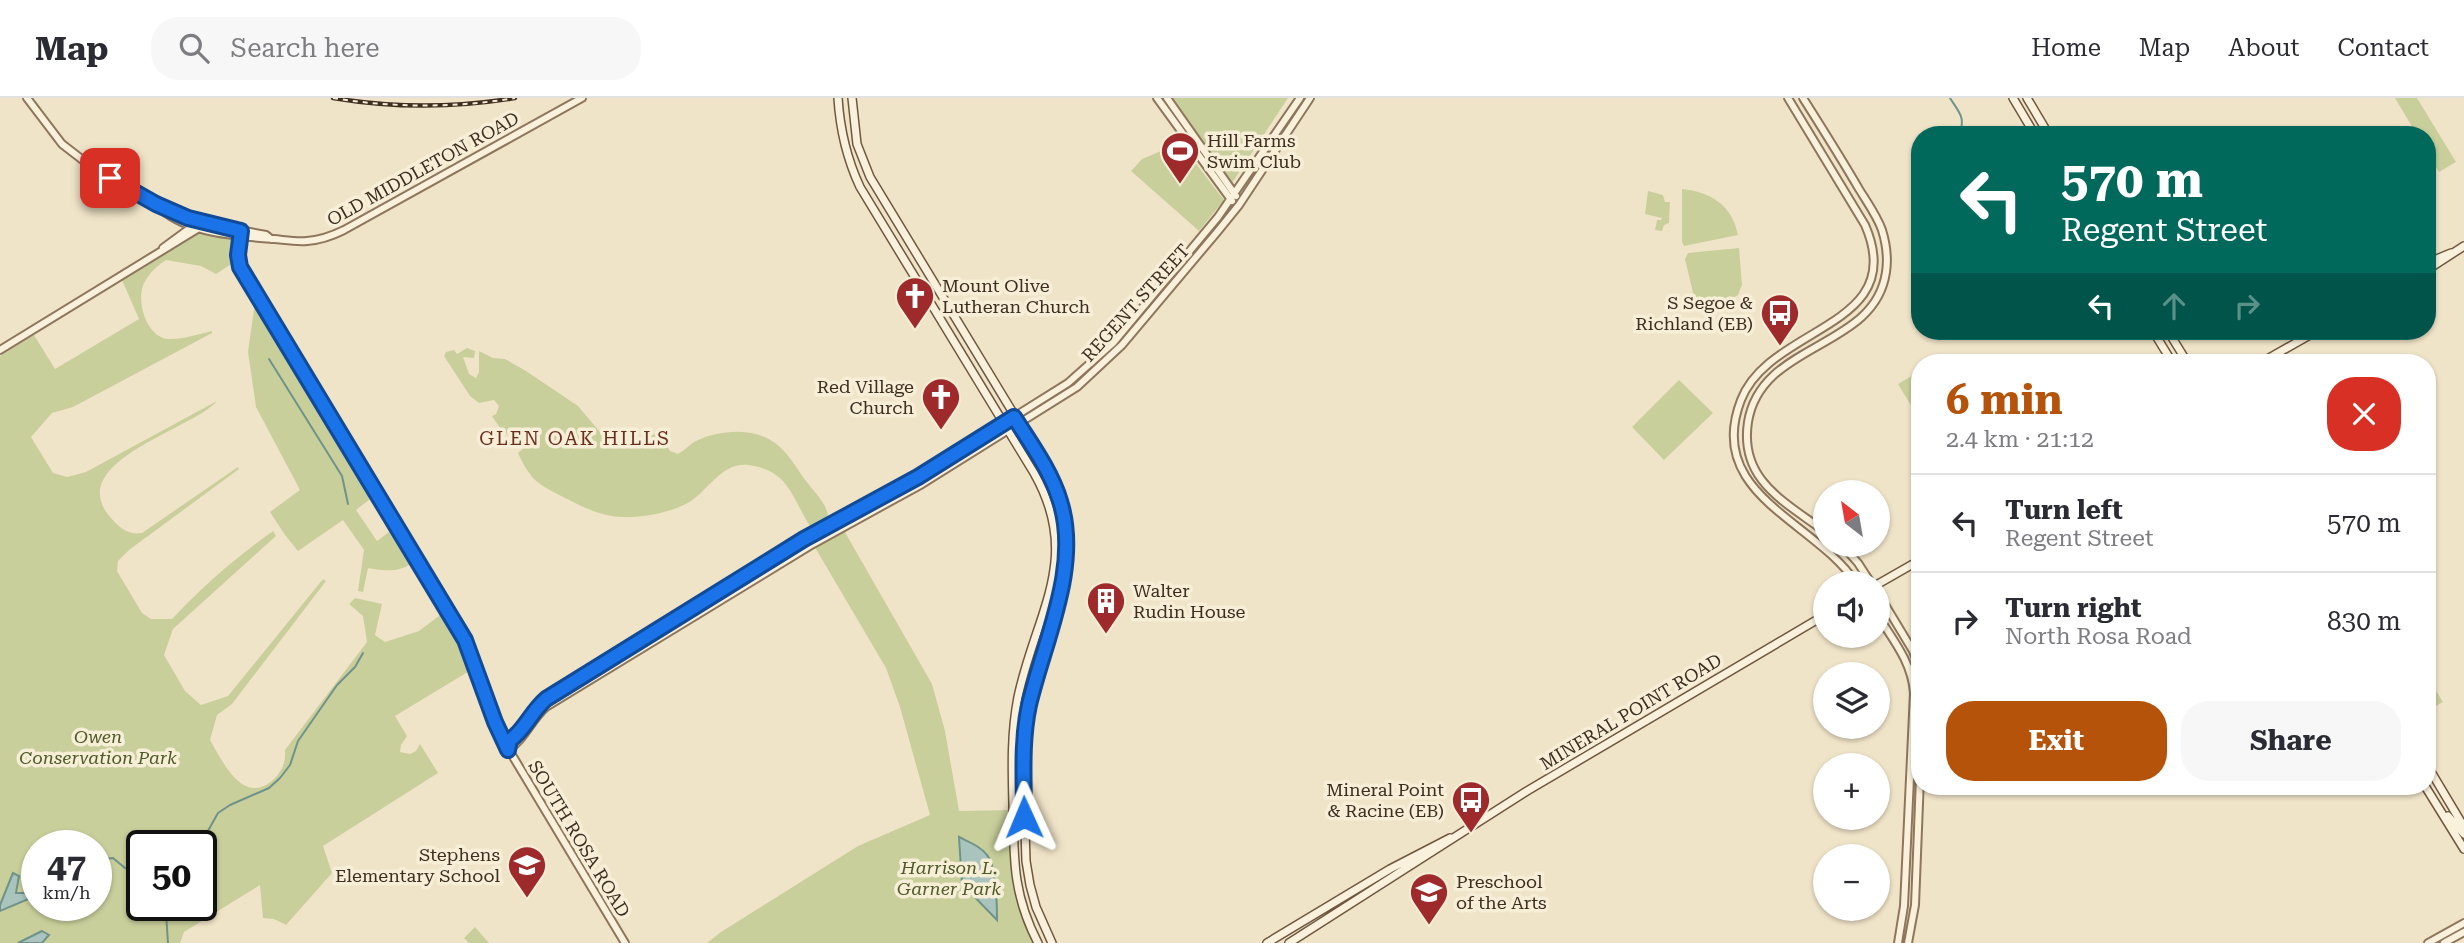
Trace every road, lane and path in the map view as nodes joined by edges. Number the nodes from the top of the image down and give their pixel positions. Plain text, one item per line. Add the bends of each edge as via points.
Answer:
1 (27, 98) edge
2 (582, 98) edge
3 (838, 98) edge
4 (852, 98) edge
5 (1157, 98) edge
6 (1167, 98) edge
7 (1300, 98) edge
8 (1310, 98) edge
9 (1788, 98) edge
10 (1803, 98) edge
11 (2013, 98) edge
12 (2026, 98) edge
13 (2030, 126) edge
14 (2043, 126) edge
15 (1235, 193) junction
16 (1230, 200) junction
17 (156, 204) junction
18 (1239, 205) junction
19 (180, 220) junction
20 (196, 225) junction
21 (179, 234) junction
22 (241, 234) junction
23 (2464, 246) edge
24 (160, 252) junction
25 (2452, 253) junction
26 (2436, 259) edge
27 (2436, 265) edge
28 (2301, 340) edge
29 (0, 350) edge
30 (2276, 354) edge
31 (1016, 421) junction
32 (1006, 427) junction
33 (1813, 523) edge
34 (1853, 557) edge
35 (1911, 565) edge
36 (1847, 571) edge
37 (1863, 571) edge
38 (1890, 577) edge
39 (1890, 613) edge
40 (1813, 622) edge
41 (1890, 635) edge
42 (1911, 648) edge
43 (1911, 675) edge
44 (1911, 734) edge
45 (508, 750) junction
46 (2436, 780) edge
47 (1919, 795) edge
48 (2431, 795) edge
49 (2435, 803) junction
50 (2464, 827) edge
51 (2464, 834) edge
52 (1454, 837) junction
53 (2464, 849) edge
54 (2464, 923) edge
55 (2464, 932) edge
56 (625, 943) edge
57 (1038, 943) edge
58 (1052, 943) edge
59 (1267, 943) edge
60 (1289, 943) edge
61 (1898, 943) edge
62 (1908, 943) edge
63 (2428, 943) edge
64 (2444, 943) edge

1 - 17 street, OLD MIDDLETON ROAD via 67,149
2 - 22 street, OLD MIDDLETON ROAD via 335,234 303,242
3 - 32 main road via 841,133 855,176
4 - 31 main road via 857,144 870,177
5 - 16 street
6 - 15 street
7 - 15 street, REGENT STREET
8 - 18 street, REGENT STREET
9 - 36 street via 1865,225 1874,245 1875,268 1865,294 1852,309 1776,356 1748,384 1736,413 1735,446 1755,491
10 - 33 street via 1876,218 1886,255 1879,295 1867,312 1774,373 1755,399 1749,419 1750,457 1757,474 1772,493
11 - 13 main road
12 - 14 main road
15 - 16 street, REGENT STREET
15 - 18 street
16 - 18 street
16 - 31 street, REGENT STREET via 1113,343
17 - 19 street, OLD MIDDLETON ROAD
17 - 20 street, OLD MIDDLETON ROAD
18 - 31 street, REGENT STREET via 1109,359 1077,387
19 - 20 street, OLD MIDDLETON ROAD
19 - 21 street
20 - 21 street
20 - 22 street, OLD MIDDLETON ROAD
20 - 24 street
21 - 24 street
22 - 45 street, SOUTH ROSA ROAD via 240,267 465,640
23 - 25 main road
24 - 29 street
25 - 26 main road
25 - 27 main road
28 - 30 main road
31 - 32 street, REGENT STREET
31 - 58 main road via 1049,473 1066,528 1065,574 1029,707 1023,765 1026,861 1035,907
32 - 45 street, REGENT STREET via 793,545 546,699 510,740
32 - 57 main road via 1045,493 1057,539 1054,573 1018,697 1012,743 1016,882
34 - 37 street
35 - 38 main road
39 - 42 street
40 - 52 main road, MINERAL POINT ROAD
41 - 43 street
44 - 61 street via 1904,906
45 - 56 street, SOUTH ROSA ROAD
46 - 50 main road
47 - 62 street via 1915,905
48 - 49 main road
49 - 51 main road
49 - 53 main road
52 - 59 main road, MINERAL POINT ROAD via 1390,869
52 - 60 main road, MINERAL POINT ROAD
54 - 63 street
55 - 64 street

